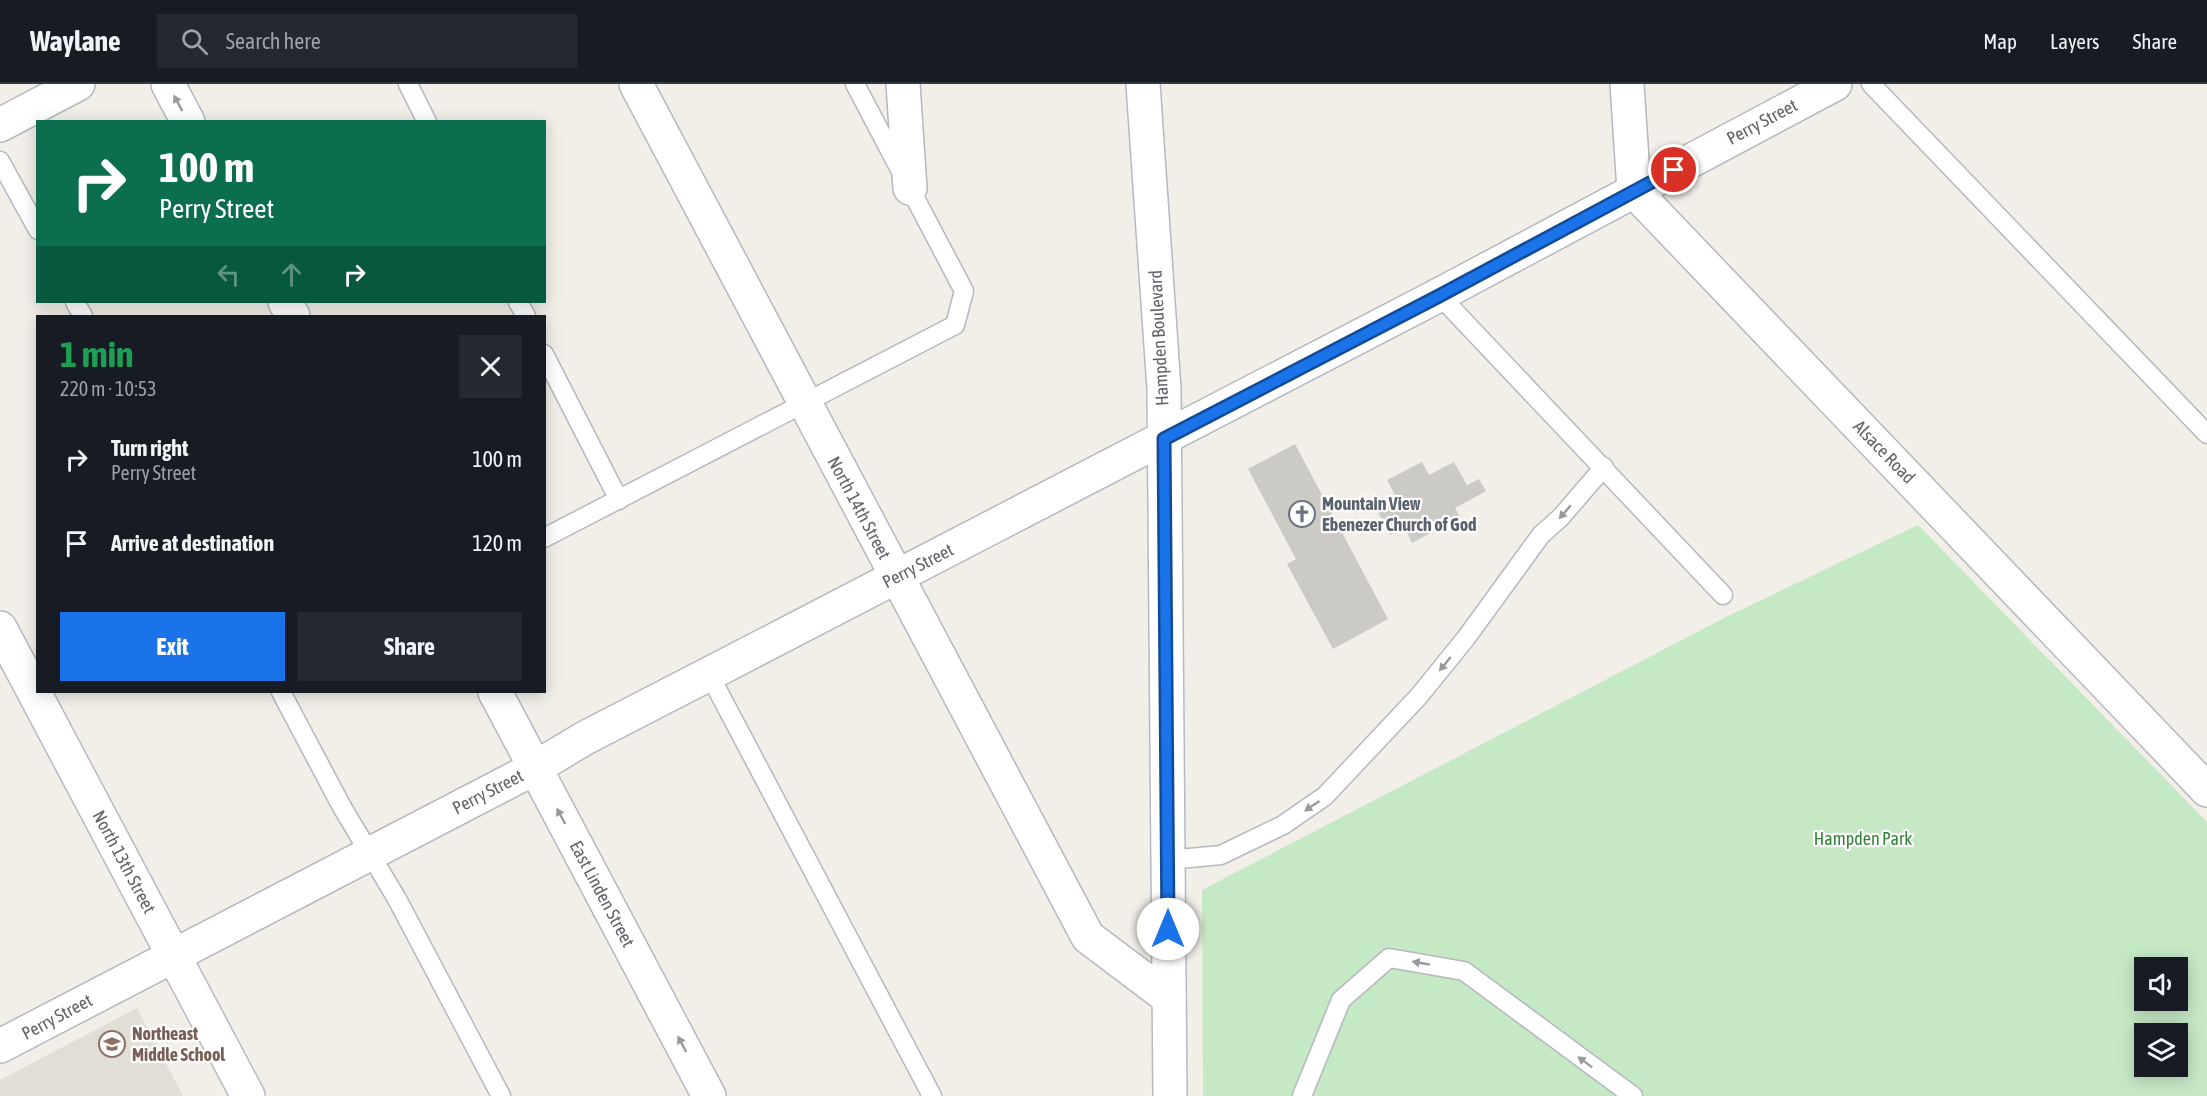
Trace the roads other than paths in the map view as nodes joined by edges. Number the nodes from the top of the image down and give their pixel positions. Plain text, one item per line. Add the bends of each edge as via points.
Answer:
1 (78, 84) edge
2 (168, 84) edge
3 (408, 84) edge
4 (636, 84) edge
5 (855, 84) edge
6 (903, 84) edge
7 (1143, 84) edge
8 (1627, 84) edge
9 (1835, 84) edge
10 (1871, 84) edge
11 (187, 120) edge
12 (426, 120) edge
13 (0, 125) edge
14 (0, 160) edge
15 (910, 188) junction
16 (1634, 191) junction
17 (36, 226) edge
18 (1439, 296) junction
19 (546, 358) edge
20 (804, 404) junction
21 (2207, 434) edge
22 (1164, 439) junction
23 (1604, 467) junction
24 (619, 500) junction
25 (546, 537) edge
26 (896, 577) junction
27 (1723, 595) dead end
28 (0, 628) edge
29 (709, 674) junction
30 (282, 693) edge
31 (496, 693) edge
32 (536, 768) junction
33 (2207, 790) edge
34 (370, 854) junction
35 (1168, 860) junction
36 (174, 956) junction
37 (1169, 998) junction
38 (0, 1046) edge
39 (248, 1096) edge
40 (501, 1096) edge
41 (709, 1096) edge
42 (932, 1096) edge
43 (1170, 1096) edge
44 (1302, 1096) edge
45 (1633, 1096) edge

1 - 13 street
11 -> 2 street
3 - 12 lane
4 - 20 street, North 14th Street
5 - 15 lane
6 - 15 street
7 - 22 street, Hampden Boulevard
8 - 16 street
9 - 16 street, Perry Street
10 - 21 lane
14 - 17 lane
15 - 20 lane via 964,291 956,325
16 - 18 street, Perry Street
16 - 33 street, Alsace Road
18 - 22 street, Perry Street
18 - 23 lane
19 - 24 lane
20 - 24 lane
20 - 26 street, North 14th Street
22 - 26 street, Perry Street
22 - 35 street, Hampden Boulevard
23 - 27 lane
23 -> 35 lane via 1540,535 1419,696 1325,796 1283,825 1221,855
24 - 25 lane
26 - 29 street, Perry Street
26 - 37 street, North 14th Street via 1088,937
28 - 36 street, North 13th Street
29 - 32 street, Perry Street
29 - 42 lane
30 - 34 lane
31 - 32 street, East Linden Street
32 - 34 street, Perry Street
41 -> 32 street, East Linden Street
34 - 36 street, Perry Street
34 - 40 lane via 398,899
35 - 37 street, Hampden Boulevard
36 - 38 street, Perry Street
36 - 39 street, North 13th Street
37 - 43 street, Hampden Boulevard
45 -> 44 lane via 1464,971 1389,958 1341,1000

